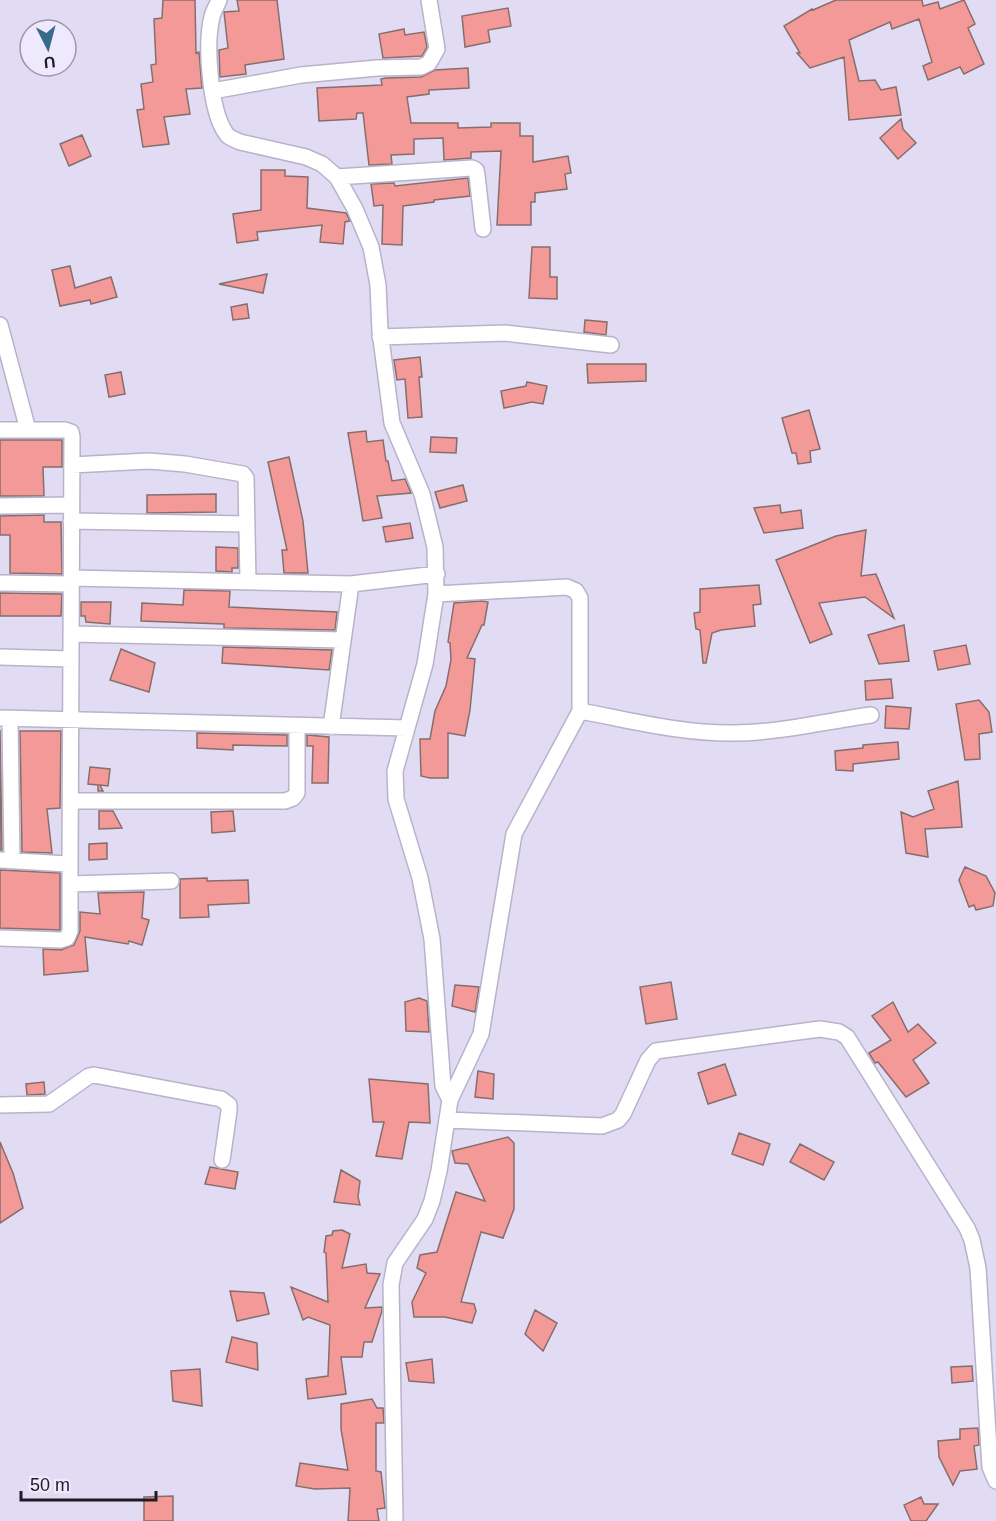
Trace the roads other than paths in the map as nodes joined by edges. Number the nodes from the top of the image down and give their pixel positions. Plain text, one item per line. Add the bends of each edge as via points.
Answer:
1 (219, 0) edge
2 (429, 0) edge
3 (213, 92) junction
4 (337, 177) junction
5 (483, 229) dead end
6 (0, 325) edge
7 (380, 337) junction
8 (611, 345) dead end
9 (0, 430) edge
10 (28, 430) junction
11 (72, 465) junction
12 (71, 505) junction
13 (0, 506) edge
14 (71, 521) junction
15 (247, 524) junction
16 (437, 574) junction
17 (71, 581) junction
18 (248, 582) junction
19 (0, 583) edge
20 (351, 584) junction
21 (436, 594) junction
22 (71, 634) junction
23 (343, 640) junction
24 (0, 657) edge
25 (71, 659) junction
26 (580, 711) junction
27 (871, 715) dead end
28 (5, 719) edge
29 (70, 720) junction
30 (297, 726) junction
31 (331, 727) junction
32 (407, 728) junction
33 (70, 801) junction
34 (6, 860) edge
35 (70, 861) junction
36 (171, 881) dead end
37 (70, 884) junction
38 (0, 938) edge
39 (450, 1100) junction
40 (0, 1106) edge
41 (447, 1120) junction
42 (222, 1160) dead end
43 (996, 1481) edge
44 (395, 1521) edge

1 - 3 street via 209,38
2 - 3 street via 437,50 429,63 421,67 302,75
3 - 4 street via 224,131 230,138 306,157
4 - 5 street via 472,168 477,175
4 - 7 street via 371,247 378,285
6 - 10 street
7 - 8 street via 506,333
7 - 16 street via 392,423 422,494 435,547
9 - 10 street
10 - 11 street via 71,432
11 - 12 street
11 - 15 street via 149,461 240,472 246,477
12 - 13 street
12 - 14 street
14 - 15 street
14 - 17 street
15 - 18 street
16 - 20 street
16 - 21 street
17 - 18 street
17 - 19 street
17 - 22 street
18 - 20 street
20 - 23 street
21 - 26 street via 567,587 576,591 580,598
21 - 32 street via 425,664
22 - 23 street
22 - 25 street
23 - 31 street
24 - 25 street
25 - 29 street
26 - 27 street via 732,734
26 - 39 street via 514,834 481,1034
28 - 29 street
28 - 34 street
29 - 30 street
29 - 33 street
30 - 31 street
30 - 33 street via 297,794 285,801
31 - 32 street
32 - 39 street via 395,771 396,799 420,878 432,939 443,1086
33 - 35 street
34 - 35 street via 67,864
35 - 37 street
36 - 37 street
37 - 38 street via 67,938
39 - 41 street
40 - 42 street via 49,1104 94,1075 221,1099 229,1105
41 - 43 street via 602,1126 623,1114 656,1051 820,1029 847,1037 972,1240 978,1268 990,1467
41 - 44 street via 432,1201 425,1219 395,1263 391,1285

